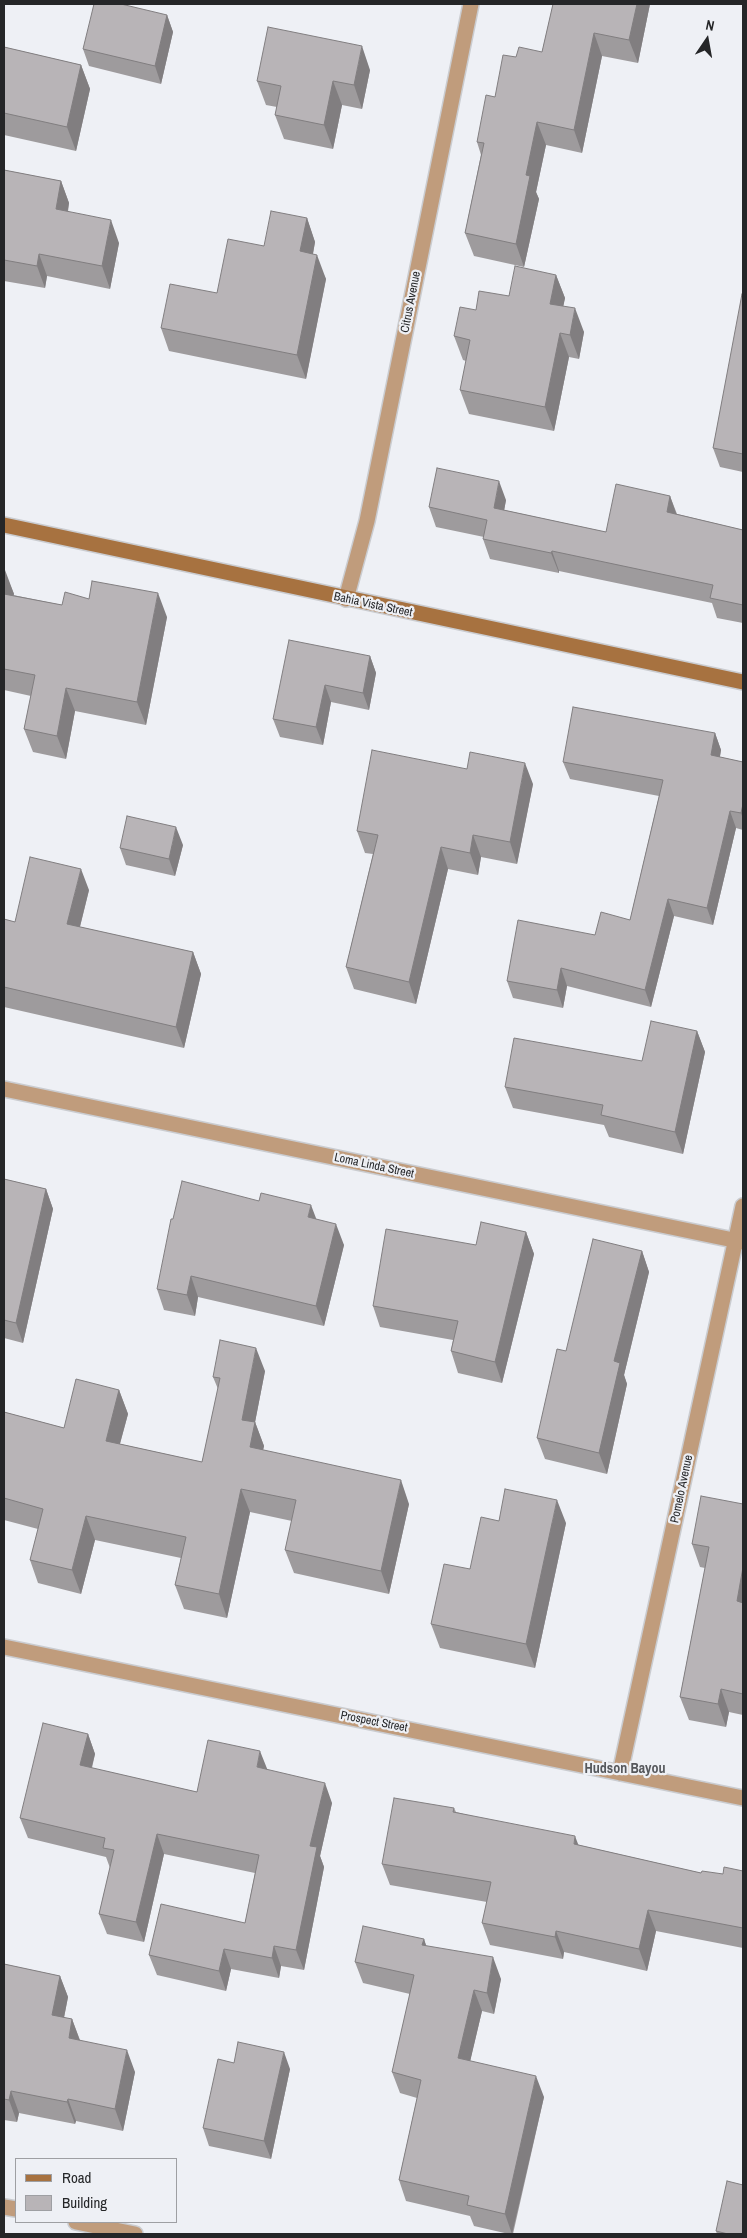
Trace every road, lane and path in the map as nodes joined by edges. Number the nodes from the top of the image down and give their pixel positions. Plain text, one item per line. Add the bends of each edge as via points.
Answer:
1 (471, 4) edge
2 (4, 525) edge
3 (346, 599) junction
4 (743, 682) edge
5 (4, 1090) edge
6 (743, 1206) edge
7 (740, 1241) edge
8 (4, 1647) edge
9 (620, 1772) junction
10 (743, 1798) edge
11 (81, 2223) edge
12 (135, 2234) edge

1 - 3 street, Citrus Avenue via 367,521
2 - 3 street, Bahia Vista Street
3 - 4 street, Bahia Vista Street
5 - 7 street, Loma Linda Street
6 - 7 street, Pomelo Avenue
7 - 9 street, Pomelo Avenue
8 - 9 street, Prospect Street
9 - 10 street, Prospect Street
11 - 12 street

